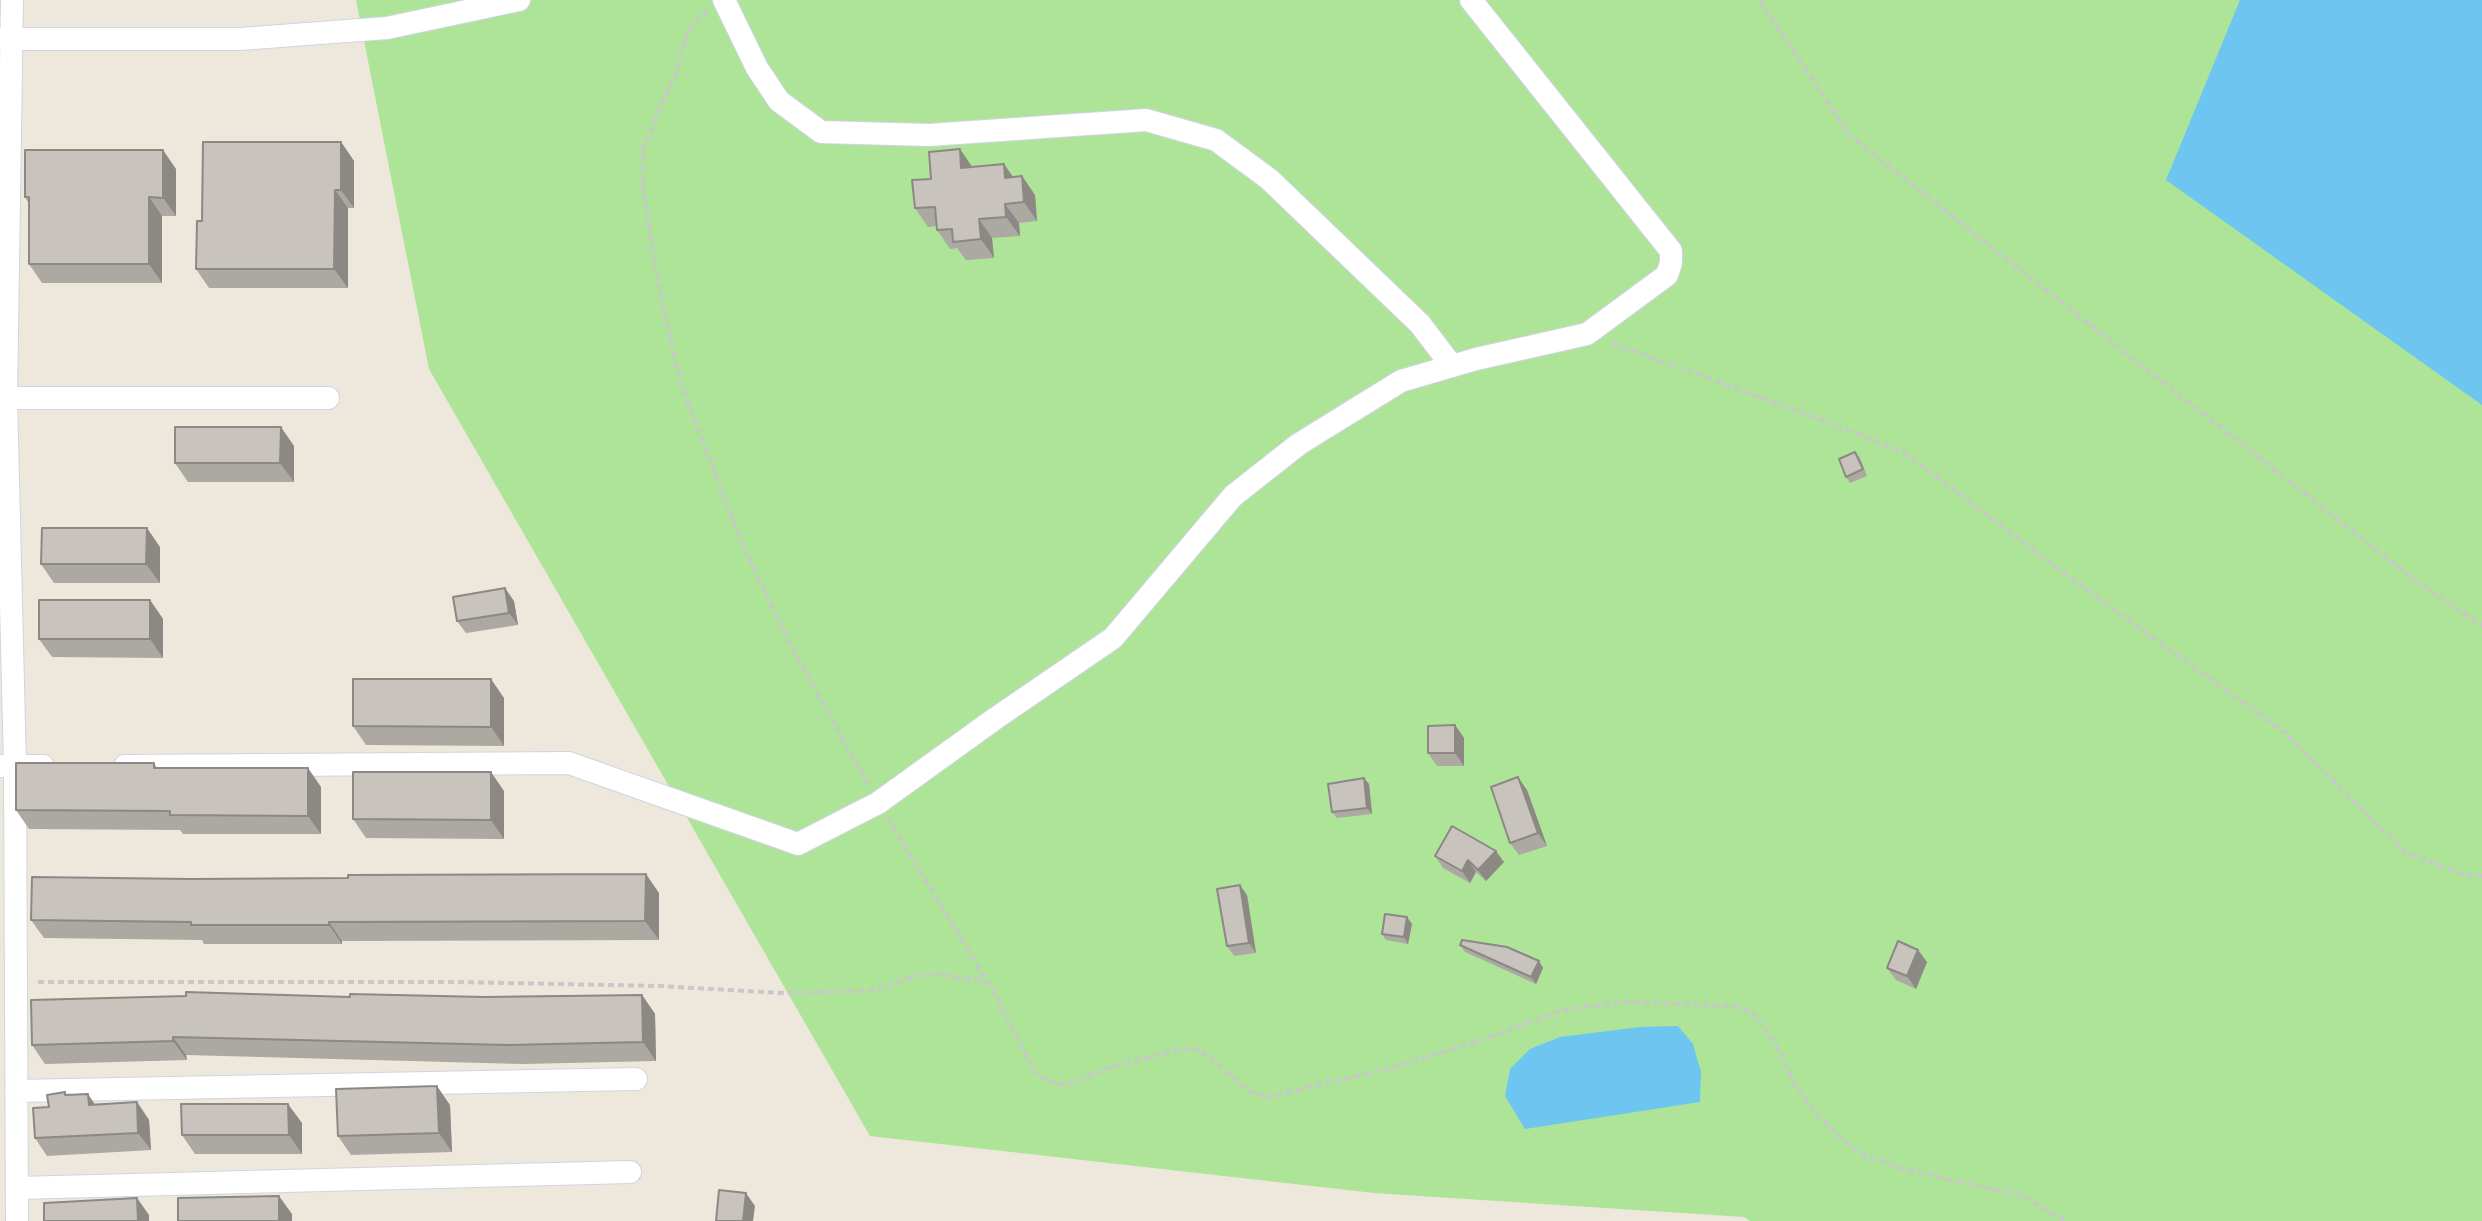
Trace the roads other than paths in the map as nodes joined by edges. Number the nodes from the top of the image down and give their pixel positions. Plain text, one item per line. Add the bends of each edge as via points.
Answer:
1 (12, 0) edge
2 (519, 0) edge
3 (1471, 0) edge
4 (716, 4) edge
5 (5, 39) edge
6 (1452, 366) junction
7 (3, 398) edge
8 (328, 398) dead end
9 (8, 766) edge
10 (63, 766) edge
11 (110, 766) edge
12 (8, 951) edge
13 (636, 1079) dead end
14 (16, 1091) junction
15 (8, 1120) edge
16 (630, 1172) dead end
17 (13, 1201) edge

1 - 5 street
2 - 5 street via 373,29 240,39
3 - 6 street via 1671,251 1671,263 1667,275 1587,334
4 - 6 street via 779,101 821,132 929,135 1146,120 1216,140 1291,199 1420,324
5 - 7 street
6 - 11 street via 1401,381 1299,444 1233,496 1113,638 878,803 798,844 569,763
7 - 8 street
7 - 9 street
9 - 10 street
9 - 12 street
12 - 14 street via 16,982
13 - 14 street
14 - 15 street
15 - 17 street
16 - 17 street

